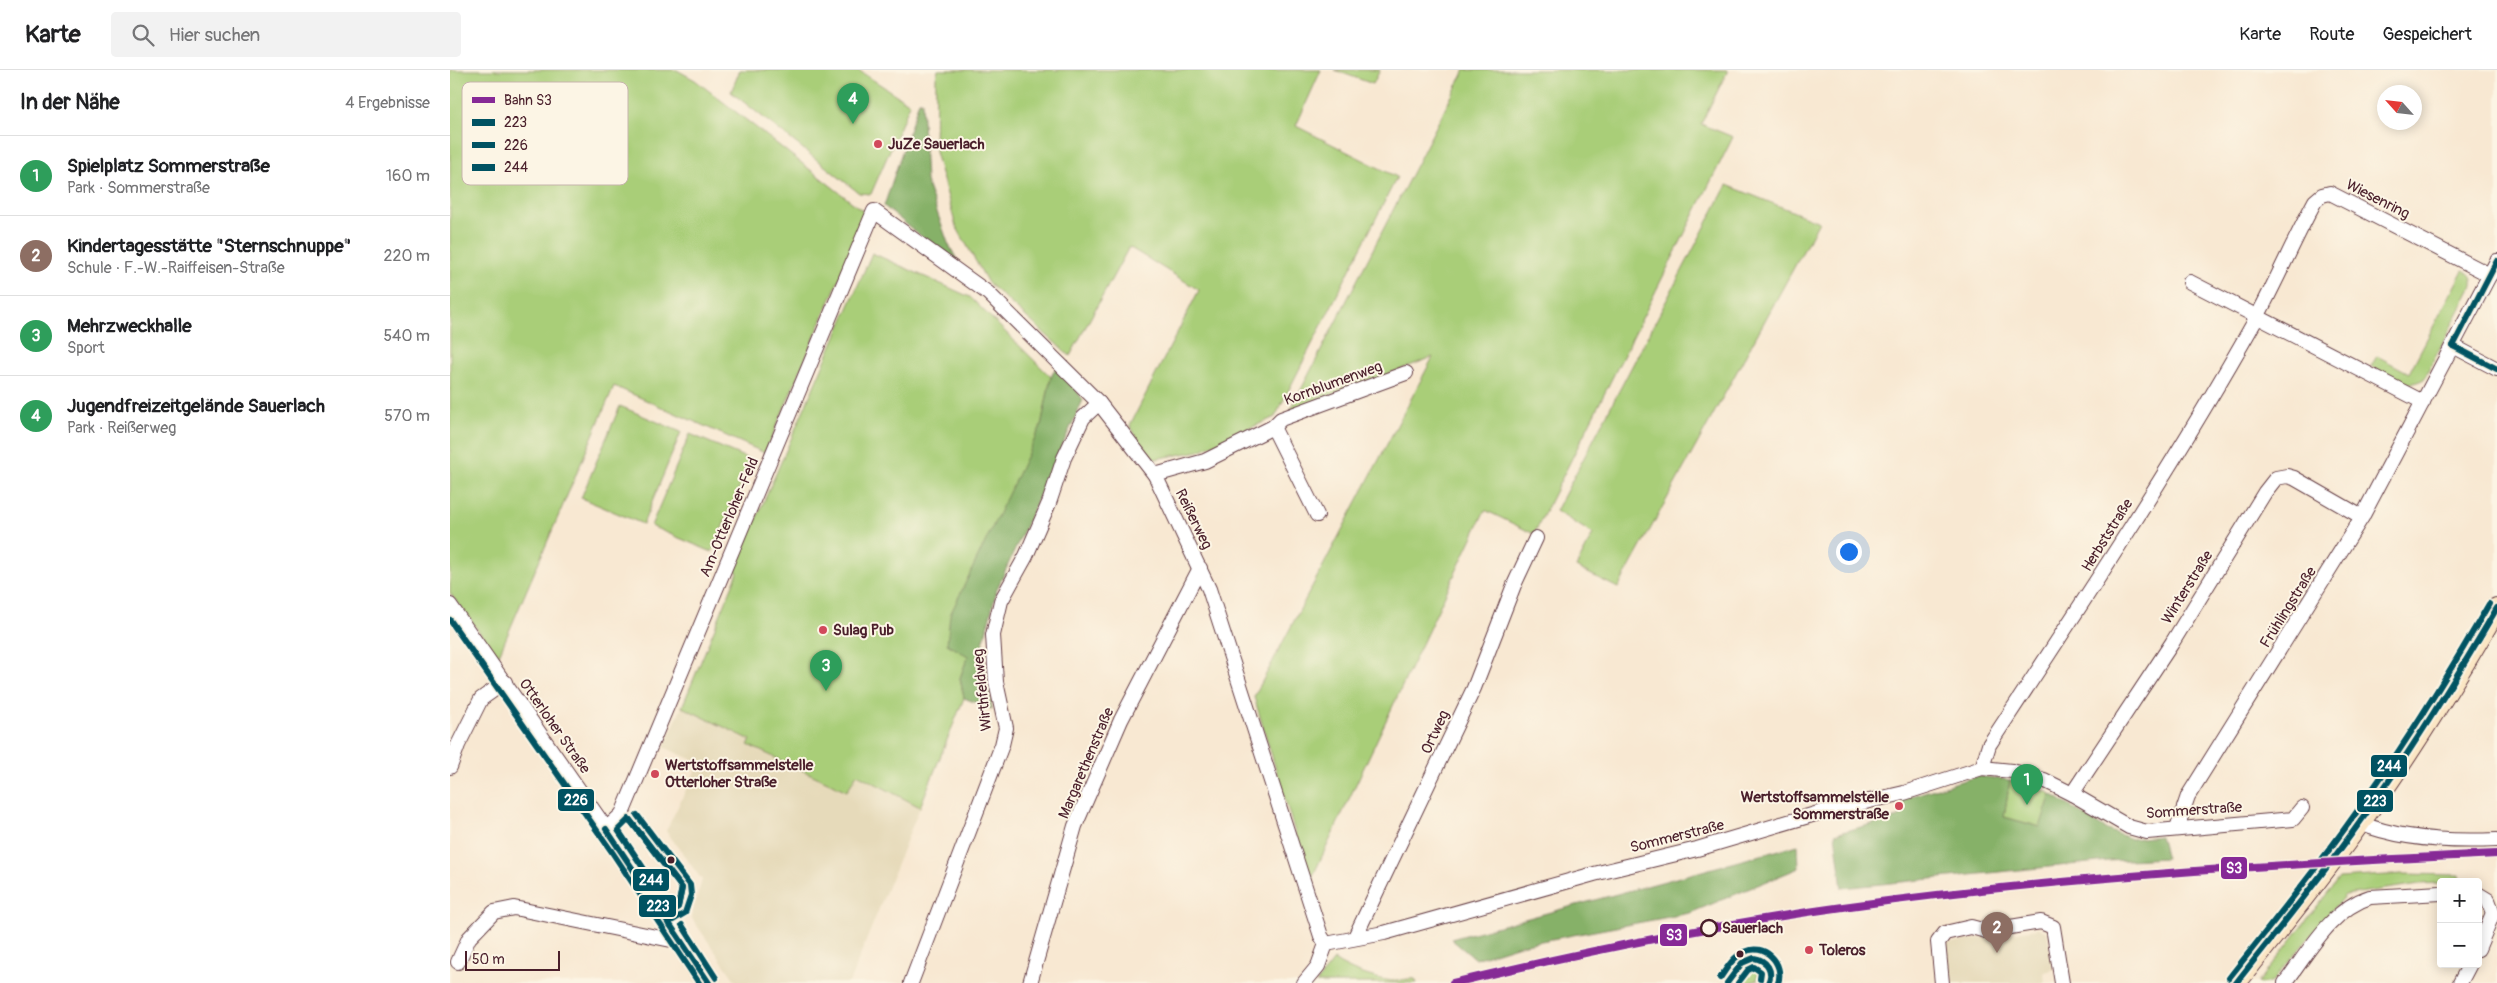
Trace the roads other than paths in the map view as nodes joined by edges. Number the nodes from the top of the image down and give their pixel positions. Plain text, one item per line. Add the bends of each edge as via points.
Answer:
1 (874, 211) joint
2 (2497, 262) edge
3 (2490, 274) junction
4 (2190, 282) dead end
5 (2256, 317) junction
6 (2453, 346) junction
7 (2497, 369) edge
8 (1406, 373) dead end
9 (1099, 402) junction
10 (2423, 402) junction
11 (1272, 427) junction
12 (1155, 474) junction
13 (1318, 515) dead end
14 (2362, 517) junction
15 (1536, 538) dead end
16 (1200, 568) junction
17 (450, 605) edge
18 (2497, 608) edge
19 (505, 682) junction
20 (454, 743) edge
21 (450, 768) edge
22 (1982, 768) junction
23 (2072, 794) junction
24 (2302, 808) dead end
25 (2360, 823) junction
26 (2177, 828) junction
27 (606, 829) junction
28 (2497, 840) edge
29 (2437, 893) edge
30 (2488, 897) edge
31 (1356, 937) junction
32 (2482, 939) edge
33 (681, 942) junction
34 (1326, 944) junction
35 (458, 962) dead end
36 (2468, 968) edge
37 (709, 983) edge
38 (911, 983) edge
39 (1030, 983) edge
40 (1304, 983) edge
41 (1942, 983) edge
42 (2062, 983) edge
43 (2236, 983) edge
44 (2285, 983) edge
45 (2460, 983) edge

1 - 9 street, Reißerweg via 988,293
1 - 27 street, Am-Otterloher-Feld via 624,808
2 - 3 street
3 - 5 street, Wiesenring via 2330,193 2315,201
3 - 6 street
4 - 5 street
5 - 10 street
5 - 22 street, Herbststraße via 2120,546 1989,745
6 - 7 street
6 - 10 street
8 - 11 street, Kornblumenweg via 1281,420
9 - 12 street, Reißerweg
9 - 38 street, Wirthfeldweg via 1083,418 1026,556 1001,601 993,635 996,682 1006,728 1002,745
10 - 14 street, Frühlingstraße
11 - 12 street, Kornblumenweg via 1205,461
11 - 13 street
12 - 16 street, Reißerweg
14 - 23 street, Winterstraße via 2294,478 2281,476 2271,483 2172,643
14 - 26 street, Frühlingstraße via 2188,796
15 - 31 street, Ortweg via 1474,688
16 - 34 street, Reißerweg
16 - 39 street, Margarethenstraße via 1121,720 1076,826
17 - 19 street, Otterloher Straße
18 - 25 main road via 2448,693
19 - 20 street via 481,699
19 - 27 street, Otterloher Straße
20 - 21 street
22 - 23 street, Sommerstraße via 2027,775
22 - 31 street, Sommerstraße via 1904,793 1822,812 1698,849 1594,874 1384,933
23 - 26 street, Sommerstraße via 2129,827 2147,832
24 - 26 street, Sommerstraße via 2293,819
25 - 28 street via 2375,829 2451,840
25 - 43 main road
27 - 33 street, Otterloher Straße
29 - 44 street via 2360,900 2332,922
30 - 32 street via 2493,913
31 - 34 street, Sommerstraße
33 - 35 street via 514,908 494,912 469,938
33 - 37 street, Otterloher Straße
34 - 40 street via 1318,966
36 - 45 street
41 - 42 street via 1938,942 1945,933 1971,927 1986,931 2041,922 2053,927

